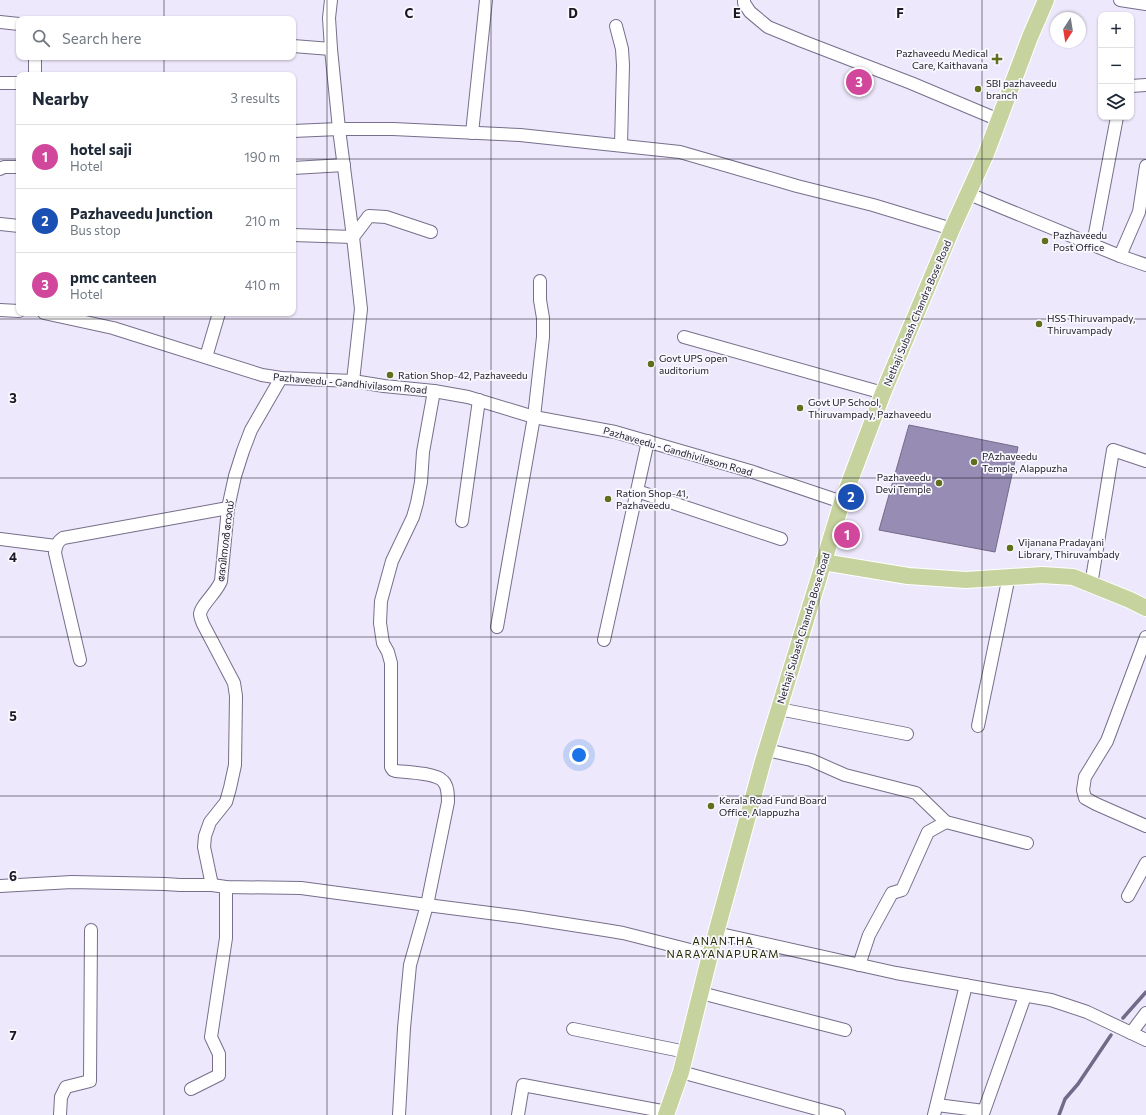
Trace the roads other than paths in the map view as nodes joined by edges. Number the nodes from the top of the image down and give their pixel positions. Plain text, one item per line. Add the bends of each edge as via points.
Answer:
1 (331, 0) edge
2 (486, 0) edge
3 (744, 0) edge
4 (1046, 0) edge
5 (1120, 0) edge
6 (1146, 4) edge
7 (0, 22) edge
8 (16, 24) edge
9 (616, 26) dead end
10 (296, 46) edge
11 (331, 49) junction
12 (35, 60) edge
13 (35, 72) edge
14 (0, 83) edge
15 (16, 83) edge
16 (1146, 85) edge
17 (1134, 86) edge
18 (999, 120) junction
19 (1117, 120) edge
20 (339, 129) junction
21 (296, 132) edge
22 (472, 133) junction
23 (622, 145) junction
24 (344, 165) junction
25 (1146, 166) edge
26 (16, 168) edge
27 (296, 168) edge
28 (0, 169) edge
29 (969, 194) junction
30 (0, 224) edge
31 (16, 226) edge
32 (952, 229) junction
33 (430, 232) dead end
34 (296, 235) edge
35 (353, 237) junction
36 (1093, 244) junction
37 (1120, 256) junction
38 (1146, 265) edge
39 (540, 281) dead end
40 (0, 310) edge
41 (16, 311) edge
42 (58, 316) edge
43 (218, 316) edge
44 (684, 337) dead end
45 (206, 357) junction
46 (281, 378) junction
47 (353, 382) junction
48 (434, 391) junction
49 (883, 393) junction
50 (479, 400) junction
51 (534, 417) junction
52 (648, 441) junction
53 (1146, 461) edge
54 (637, 491) junction
55 (842, 502) junction
56 (228, 508) junction
57 (462, 521) dead end
58 (0, 539) edge
59 (781, 539) dead end
60 (56, 546) junction
61 (823, 562) junction
62 (1009, 576) junction
63 (1091, 585) junction
64 (1146, 608) edge
65 (497, 627) dead end
66 (1146, 637) edge
67 (604, 640) dead end
68 (80, 660) dead end
69 (779, 709) junction
70 (978, 726) dead end
71 (907, 734) dead end
72 (767, 750) junction
73 (946, 822) junction
74 (1146, 826) edge
75 (1027, 843) dead end
76 (1146, 863) edge
77 (212, 885) junction
78 (0, 886) edge
79 (226, 887) junction
80 (1128, 896) dead end
81 (426, 905) junction
82 (91, 930) dead end
83 (716, 933) junction
84 (710, 955) junction
85 (859, 965) junction
86 (966, 985) junction
87 (700, 993) junction
88 (1025, 996) junction
89 (1146, 1013) edge
90 (573, 1029) dead end
91 (845, 1030) dead end
92 (1131, 1034) junction
93 (1146, 1040) edge
94 (686, 1052) junction
95 (681, 1072) junction
96 (191, 1089) dead end
97 (936, 1110) edge
98 (666, 1114) edge
99 (60, 1115) edge
100 (399, 1115) edge
101 (518, 1115) edge
102 (839, 1115) edge

1 - 11 street
2 - 22 street
3 - 18 street via 750,12 768,26
4 - 18 main road, Nethaji Subash Chandra Bose Road
5 - 6 street
7 - 8 street
9 - 23 street via 623,65
10 - 11 street
11 - 20 street
12 - 13 street
14 - 15 street
16 - 17 street
18 - 29 main road, Nethaji Subash Chandra Bose Road
19 - 36 street
20 - 21 street
20 - 22 street via 393,128
20 - 24 street
22 - 23 street
23 - 32 street via 680,152
24 - 27 street
24 - 35 street
25 - 37 street via 1138,212
26 - 28 street
29 - 32 main road, Nethaji Subash Chandra Bose Road
29 - 36 street
30 - 31 street
32 - 49 main road, Nethaji Subash Chandra Bose Road
33 - 35 street via 386,217 369,216
34 - 35 street
35 - 47 street via 360,309
36 - 37 street
37 - 38 street
39 - 51 street via 543,337
40 - 41 street
42 - 45 street, Pazhaveedu - Gandhivilasom Road via 113,328
43 - 45 street
44 - 49 street
45 - 46 street, Pazhaveedu - Gandhivilasom Road via 262,375
46 - 47 street, Pazhaveedu - Gandhivilasom Road
46 - 56 street, ദേവിനഗർ റോഡ് via 251,430
47 - 48 street, Pazhaveedu - Gandhivilasom Road
48 - 50 street, Pazhaveedu - Gandhivilasom Road
48 - 81 street via 417,503 392,561 381,601 380,623 383,643 391,663 391,767 396,771 436,776 444,781 448,792
49 - 55 main road, Nethaji Subash Chandra Bose Road
50 - 51 street, Pazhaveedu - Gandhivilasom Road
50 - 57 street
51 - 52 street, Pazhaveedu - Gandhivilasom Road via 616,432
51 - 65 street
52 - 54 street
52 - 55 street, Pazhaveedu - Gandhivilasom Road
53 - 63 street via 1113,450
54 - 59 street
54 - 67 street
55 - 61 main road, Nethaji Subash Chandra Bose Road
56 - 60 street via 63,538
56 - 77 street, ദേവിനഗർ റോഡ് via 221,581 200,614 234,683 236,696 234,765 230,788 226,802 210,822 205,836 204,847
58 - 60 street
60 - 68 street via 55,553
61 - 62 main road via 908,576 966,580
61 - 69 main road, Nethaji Subash Chandra Bose Road
62 - 63 main road via 1073,577
62 - 70 street
63 - 64 main road
66 - 74 street via 1107,741 1085,776 1083,790 1085,798
69 - 71 street
69 - 72 main road, Nethaji Subash Chandra Bose Road
72 - 73 street via 811,760 845,775 916,793
72 - 83 main road, Nethaji Subash Chandra Bose Road
73 - 75 street
73 - 85 street via 928,832 902,890 892,893 869,935
76 - 80 street
77 - 78 street via 72,882
77 - 79 street
79 - 81 street via 301,888
79 - 96 street via 226,938 210,1037 219,1054 219,1075
81 - 84 street via 622,933
81 - 100 street via 410,964
82 - 99 street via 90,1081 66,1087 61,1097
83 - 84 main road, Nethaji Subash Chandra Bose Road
83 - 85 street
84 - 87 main road, Nethaji Subash Chandra Bose Road
85 - 86 street
86 - 88 street
86 - 97 street
87 - 91 street
87 - 94 main road, Nethaji Subash Chandra Bose Road
88 - 92 street via 1051,1000 1087,1012
88 - 97 street via 984,1111
89 - 92 street
90 - 94 street
92 - 93 street
94 - 95 main road, Nethaji Subash Chandra Bose Road
95 - 98 main road, Nethaji Subash Chandra Bose Road
95 - 102 street
98 - 101 street via 523,1085

